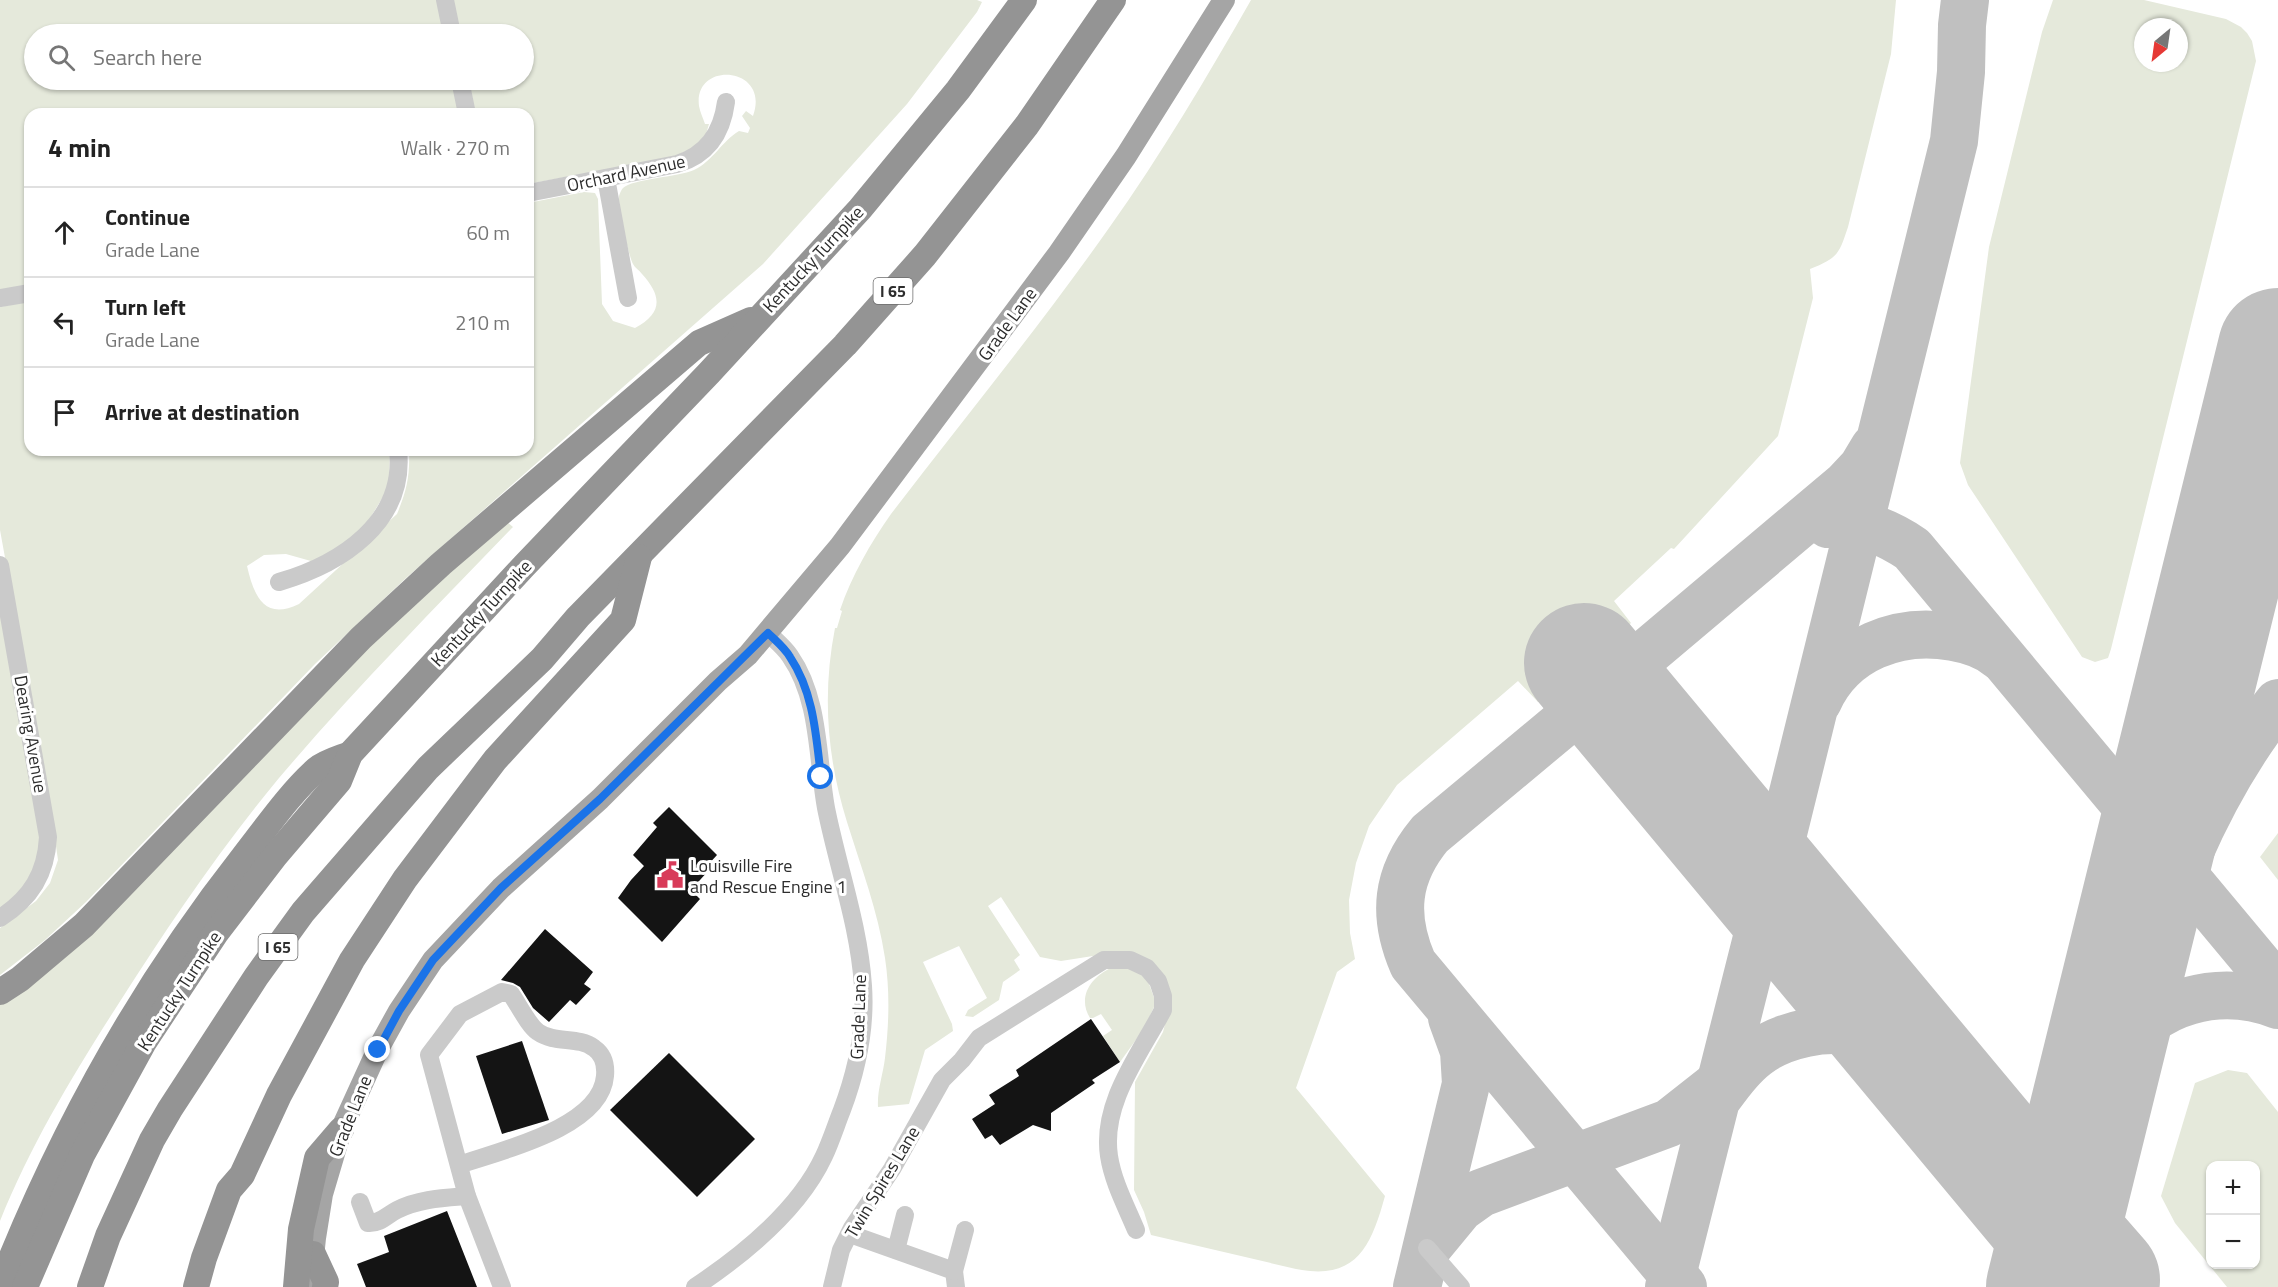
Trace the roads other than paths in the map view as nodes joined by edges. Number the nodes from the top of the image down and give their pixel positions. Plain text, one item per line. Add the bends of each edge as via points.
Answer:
1 (445, 0) edge
2 (1024, 0) edge
3 (1113, 0) edge
4 (1224, 0) edge
5 (450, 24) edge
6 (462, 90) edge
7 (726, 102) dead end
8 (466, 108) edge
9 (606, 178) junction
10 (534, 192) edge
11 (24, 294) edge
12 (0, 298) edge
13 (628, 298) dead end
14 (760, 316) junction
15 (398, 456) edge
16 (640, 554) junction
17 (0, 566) edge
18 (279, 582) dead end
19 (2, 585) edge
20 (768, 633) junction
21 (350, 754) junction
22 (0, 918) edge
23 (0, 992) edge
24 (341, 1130) junction
25 (459, 1165) junction
26 (242, 1175) junction
27 (466, 1196) junction
28 (360, 1202) dead end
29 (905, 1215) dead end
30 (965, 1230) dead end
31 (1136, 1230) dead end
32 (850, 1234) junction
33 (1427, 1248) dead end
34 (896, 1251) junction
35 (314, 1254) junction
36 (955, 1279) edge
37 (0, 1286) edge
38 (25, 1287) edge
39 (90, 1287) edge
40 (196, 1287) edge
41 (212, 1287) edge
42 (296, 1287) edge
43 (310, 1287) edge
44 (325, 1287) edge
45 (502, 1287) edge
46 (695, 1287) edge
47 (832, 1287) edge
48 (1461, 1287) edge

1 - 5 street
2 - 14 highway, Kentucky Turnpike via 911,148
3 - 16 highway, I 65 via 1027,125 925,255 845,345
4 - 20 main road, Grade Lane via 1126,156 1059,253 840,546
6 - 8 street
7 - 9 street, Orchard Avenue via 716,134 692,160
9 - 10 street, Orchard Avenue
9 - 13 street
11 - 12 street
14 - 21 highway, Kentucky Turnpike
14 - 23 highway via 699,343 441,564 331,668 84,925
15 - 18 street via 397,486 374,528 341,555 301,576
16 - 26 highway via 623,620 495,760 378,920 308,1039
16 - 39 highway, I 65 via 542,659 428,768 303,912 232,1012 152,1140 108,1236
17 - 19 street, Dearing Avenue
19 - 22 street, Dearing Avenue via 48,837 44,867 33,889
20 - 24 main road, Grade Lane via 600,799 501,888 433,960 399,1011
20 - 46 street, Grade Lane via 790,656 808,691 827,811 856,936 863,987 861,1042 854,1077 828,1147 806,1186 771,1228 729,1265
21 - 37 highway via 318,768 292,796 211,898 156,978 105,1061 60,1147
21 - 38 highway, Kentucky Turnpike via 339,781 222,925 144,1042 82,1155
24 - 35 main road, Grade Lane via 322,1194
24 - 42 highway via 317,1158 301,1229
25 - 25 street via 429,1055 460,1014 502,992 511,994 537,1031 557,1039 584,1042 603,1056 605,1081 597,1098 575,1120 557,1131
25 - 27 street
26 - 40 highway via 229,1190
26 - 41 highway via 241,1195
27 - 28 street via 421,1200 375,1224 368,1223
27 - 45 street
29 - 34 street
30 - 36 street
31 - 32 street, Twin Spires Lane via 1116,1184 1109,1154 1111,1122 1119,1092 1163,1010 1163,996 1158,981 1147,968 1130,960 1104,960 979,1038 942,1080
32 - 34 street
32 - 47 street, Twin Spires Lane
33 - 48 street
34 - 36 street
35 - 43 main road, Grade Lane
35 - 44 highway

